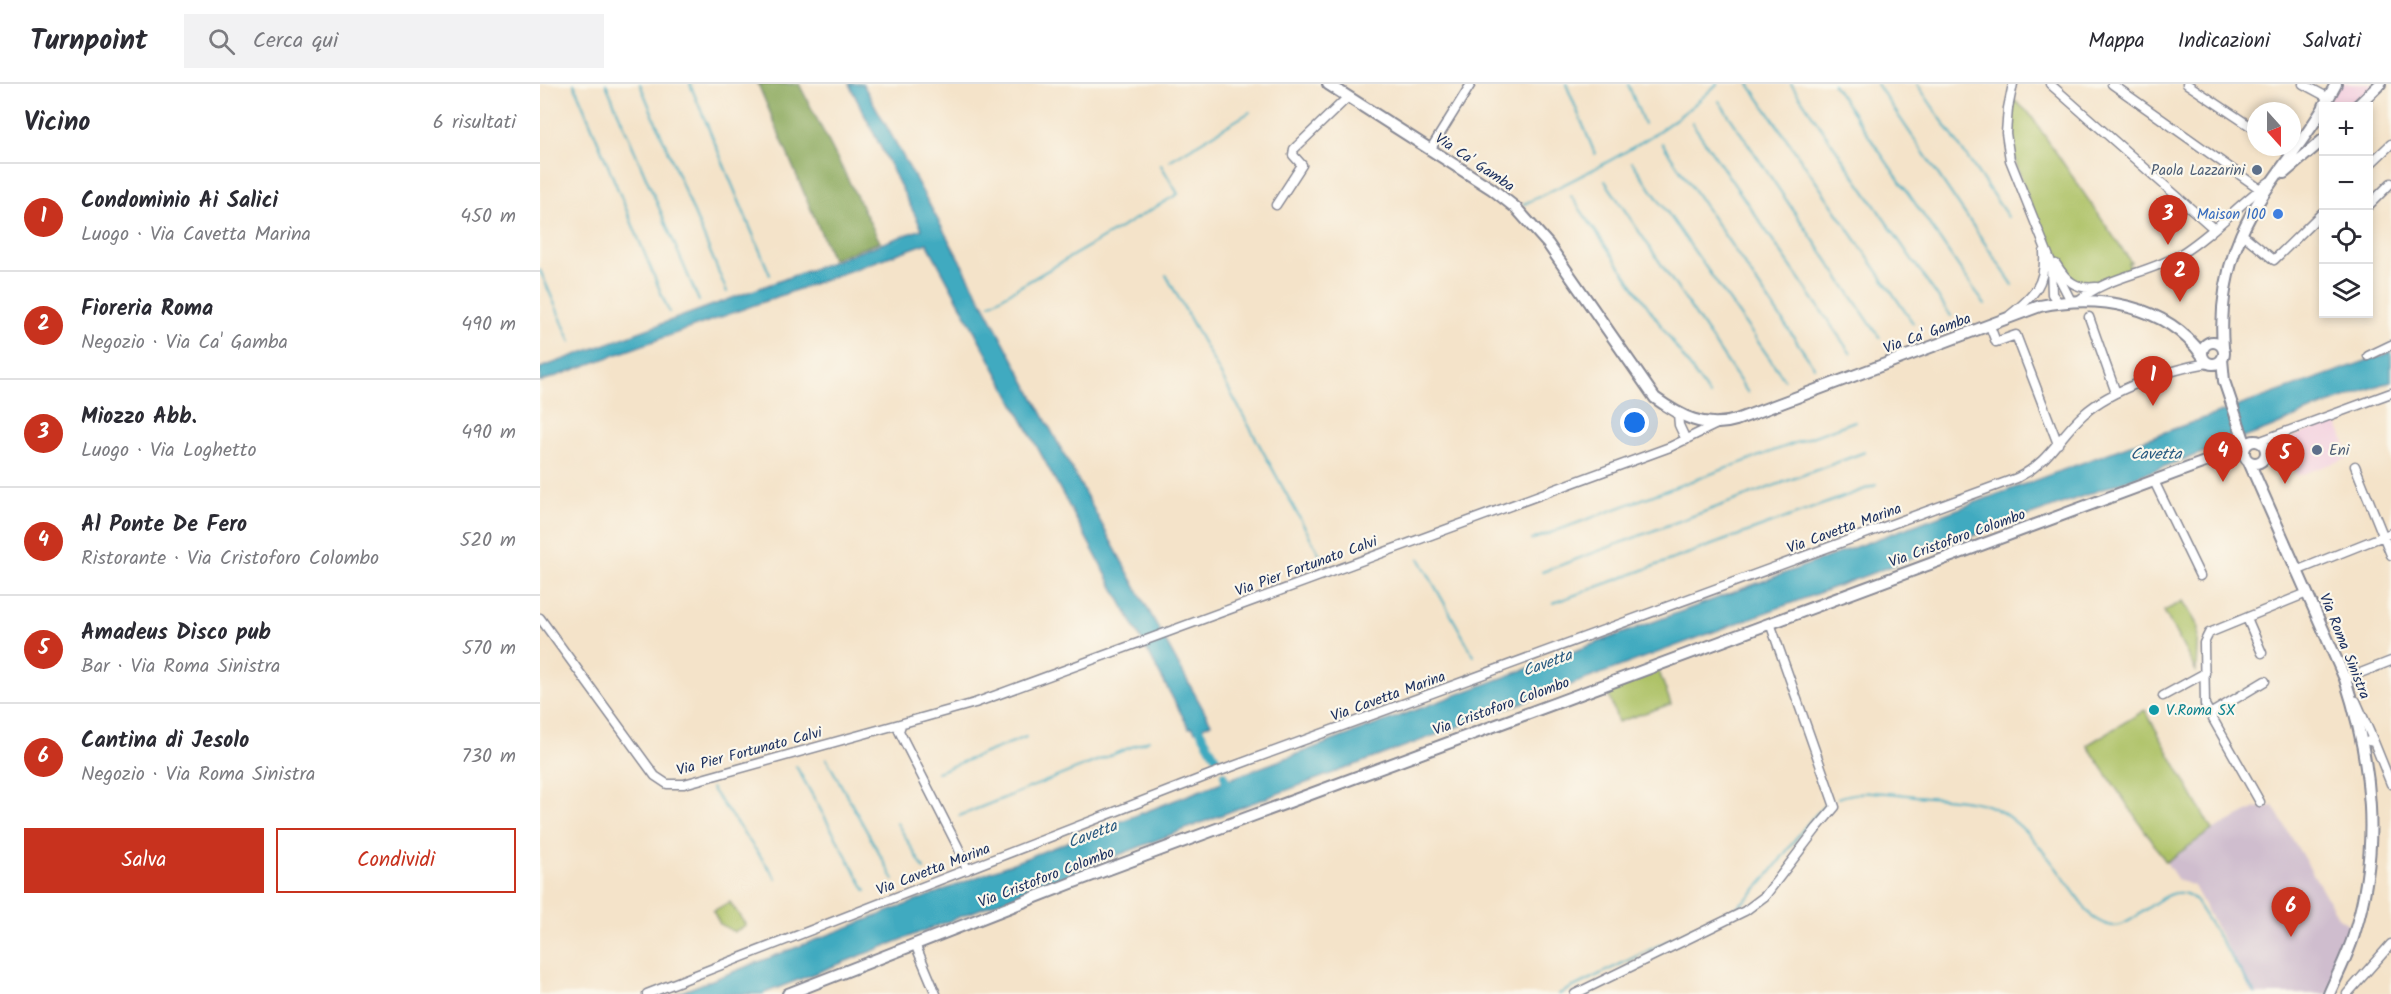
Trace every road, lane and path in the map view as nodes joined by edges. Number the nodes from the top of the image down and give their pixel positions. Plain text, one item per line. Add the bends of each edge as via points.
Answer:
1 (1328, 84) edge
2 (1471, 84) edge
3 (2013, 84) edge
4 (2050, 84) edge
5 (2112, 84) edge
6 (2187, 84) edge
7 (2303, 84) edge
8 (2336, 84) edge
9 (2380, 84) edge
10 (1348, 97) junction
11 (2324, 102) edge
12 (2327, 102) edge
13 (2361, 102) edge
14 (2319, 115) edge
15 (2247, 124) edge
16 (2301, 143) edge
17 (2319, 143) edge
18 (2391, 144) edge
19 (1430, 150) junction
20 (2292, 156) edge
21 (2373, 161) edge
22 (2276, 178) junction
23 (2391, 183) edge
24 (2260, 189) junction
25 (2373, 201) edge
26 (1276, 204) dead end
27 (2240, 206) junction
28 (2253, 213) junction
29 (2230, 215) junction
30 (2319, 216) edge
31 (2214, 229) junction
32 (2241, 233) junction
33 (2047, 254) junction
34 (2102, 286) junction
35 (2074, 301) junction
36 (2058, 303) junction
37 (2089, 317) dead end
38 (2003, 321) junction
39 (2222, 324) junction
40 (1990, 326) junction
41 (2186, 337) junction
42 (2208, 343) junction
43 (2391, 345) edge
44 (2223, 347) junction
45 (2368, 356) dead end
46 (2222, 359) junction
47 (2206, 360) junction
48 (2226, 386) junction
49 (2116, 393) junction
50 (2391, 393) edge
51 (1678, 414) junction
52 (1717, 424) junction
53 (2297, 427) junction
54 (1686, 440) junction
55 (2058, 444) junction
56 (2249, 447) junction
57 (2264, 457) junction
58 (2355, 466) dead end
59 (2154, 481) junction
60 (2262, 490) junction
61 (2387, 534) edge
62 (2391, 555) edge
63 (2296, 571) junction
64 (2200, 576) dead end
65 (2307, 593) junction
66 (540, 618) edge
67 (2247, 618) junction
68 (1770, 624) junction
69 (2262, 653) dead end
70 (2391, 661) edge
71 (2205, 673) junction
72 (2345, 679) junction
73 (2265, 681) dead end
74 (2163, 696) dead end
75 (2210, 714) junction
76 (901, 725) junction
77 (2368, 742) junction
78 (2391, 784) edge
79 (2260, 801) dead end
80 (967, 870) junction
81 (915, 944) junction
82 (2391, 944) edge
83 (647, 994) edge
84 (788, 994) edge
85 (936, 994) edge
86 (1575, 994) edge
87 (2329, 994) edge
88 (2347, 994) edge

1 - 10 street, Via Ca' Gamba
2 - 19 street
3 - 33 street via 2006,133 2010,160
4 - 31 street
5 - 24 street
6 - 15 street
7 - 11 street
8 - 12 street
9 - 13 street
10 - 19 street, Via Ca' Gamba
10 - 26 street via 1294,148 1293,154 1302,165
14 - 16 street
17 - 22 street
18 - 21 street
19 - 51 street, Via Ca' Gamba via 1492,189 1529,221 1655,398
20 - 22 street
22 - 24 street
22 - 28 street
23 - 25 street
24 - 27 street
27 - 28 street via 2250,204
27 - 29 street
28 - 29 street
28 - 32 street
29 - 31 street
30 - 32 street via 2274,260
31 - 34 street via 2171,260
32 - 39 street via 2226,286
33 - 34 street via 2073,284 2084,288
33 - 35 street
33 - 36 street via 2052,294
33 - 38 street via 2040,286
34 - 35 street
35 - 36 street, Via Ca' Gamba
35 - 41 street, Via Ca' Gamba via 2136,309 2160,319
36 - 38 street, Via Ca' Gamba
37 - 49 street
38 - 40 street, Via Ca' Gamba
39 - 42 street
39 - 44 street
40 - 52 street, Via Ca' Gamba
40 - 55 street via 1996,342 2016,335
41 - 42 street, Via Ca' Gamba
41 - 47 street, Via Ca' Gamba
42 - 44 street via 2218,342
42 - 47 street via 2203,348
43 - 45 street
44 - 46 street
46 - 47 street via 2218,363
46 - 48 street
47 - 48 street, Via Ca' Gamba
47 - 49 street, Via Cavetta Marina
48 - 56 street
49 - 55 street, Via Cavetta Marina via 2083,414
50 - 53 street
51 - 52 street, Via Ca' Gamba
51 - 54 street
52 - 54 street, Via Pier Fortunato Calvi
53 - 56 street
53 - 57 street
54 - 76 street, Via Pier Fortunato Calvi via 975,703
55 - 80 street, Via Cavetta Marina via 2042,463 2017,478 1212,774
56 - 57 street via 2264,446
56 - 57 street, Via Cristoforo Colombo via 2255,464
56 - 59 street, Via Cristoforo Colombo
56 - 60 street, Via Roma Sinistra
57 - 60 street, Via Roma Sinistra
58 - 61 street
59 - 64 street
59 - 68 street, Via Cristoforo Colombo
60 - 63 street, Via Roma Sinistra
61 - 62 street
61 - 63 street
63 - 65 street, Via Roma Sinistra
65 - 67 street
65 - 72 street, Via Roma Sinistra
66 - 76 street, Via Pier Fortunato Calvi via 656,776 667,784 684,784
67 - 69 street
67 - 71 street via 2205,638
68 - 81 street, Via Cristoforo Colombo via 1232,822
68 - 86 street via 1835,807 1766,896 1745,911
70 - 72 street
71 - 74 street
71 - 75 street via 2205,705
72 - 77 street, Via Roma Sinistra
73 - 75 street
75 - 79 street
76 - 80 street via 899,731
77 - 78 street
77 - 87 street, Via Roma Sinistra via 2372,815 2366,892 2353,938
80 - 83 street, Via Cavetta Marina
81 - 84 street, Via Cristoforo Colombo
81 - 85 street
82 - 88 street

